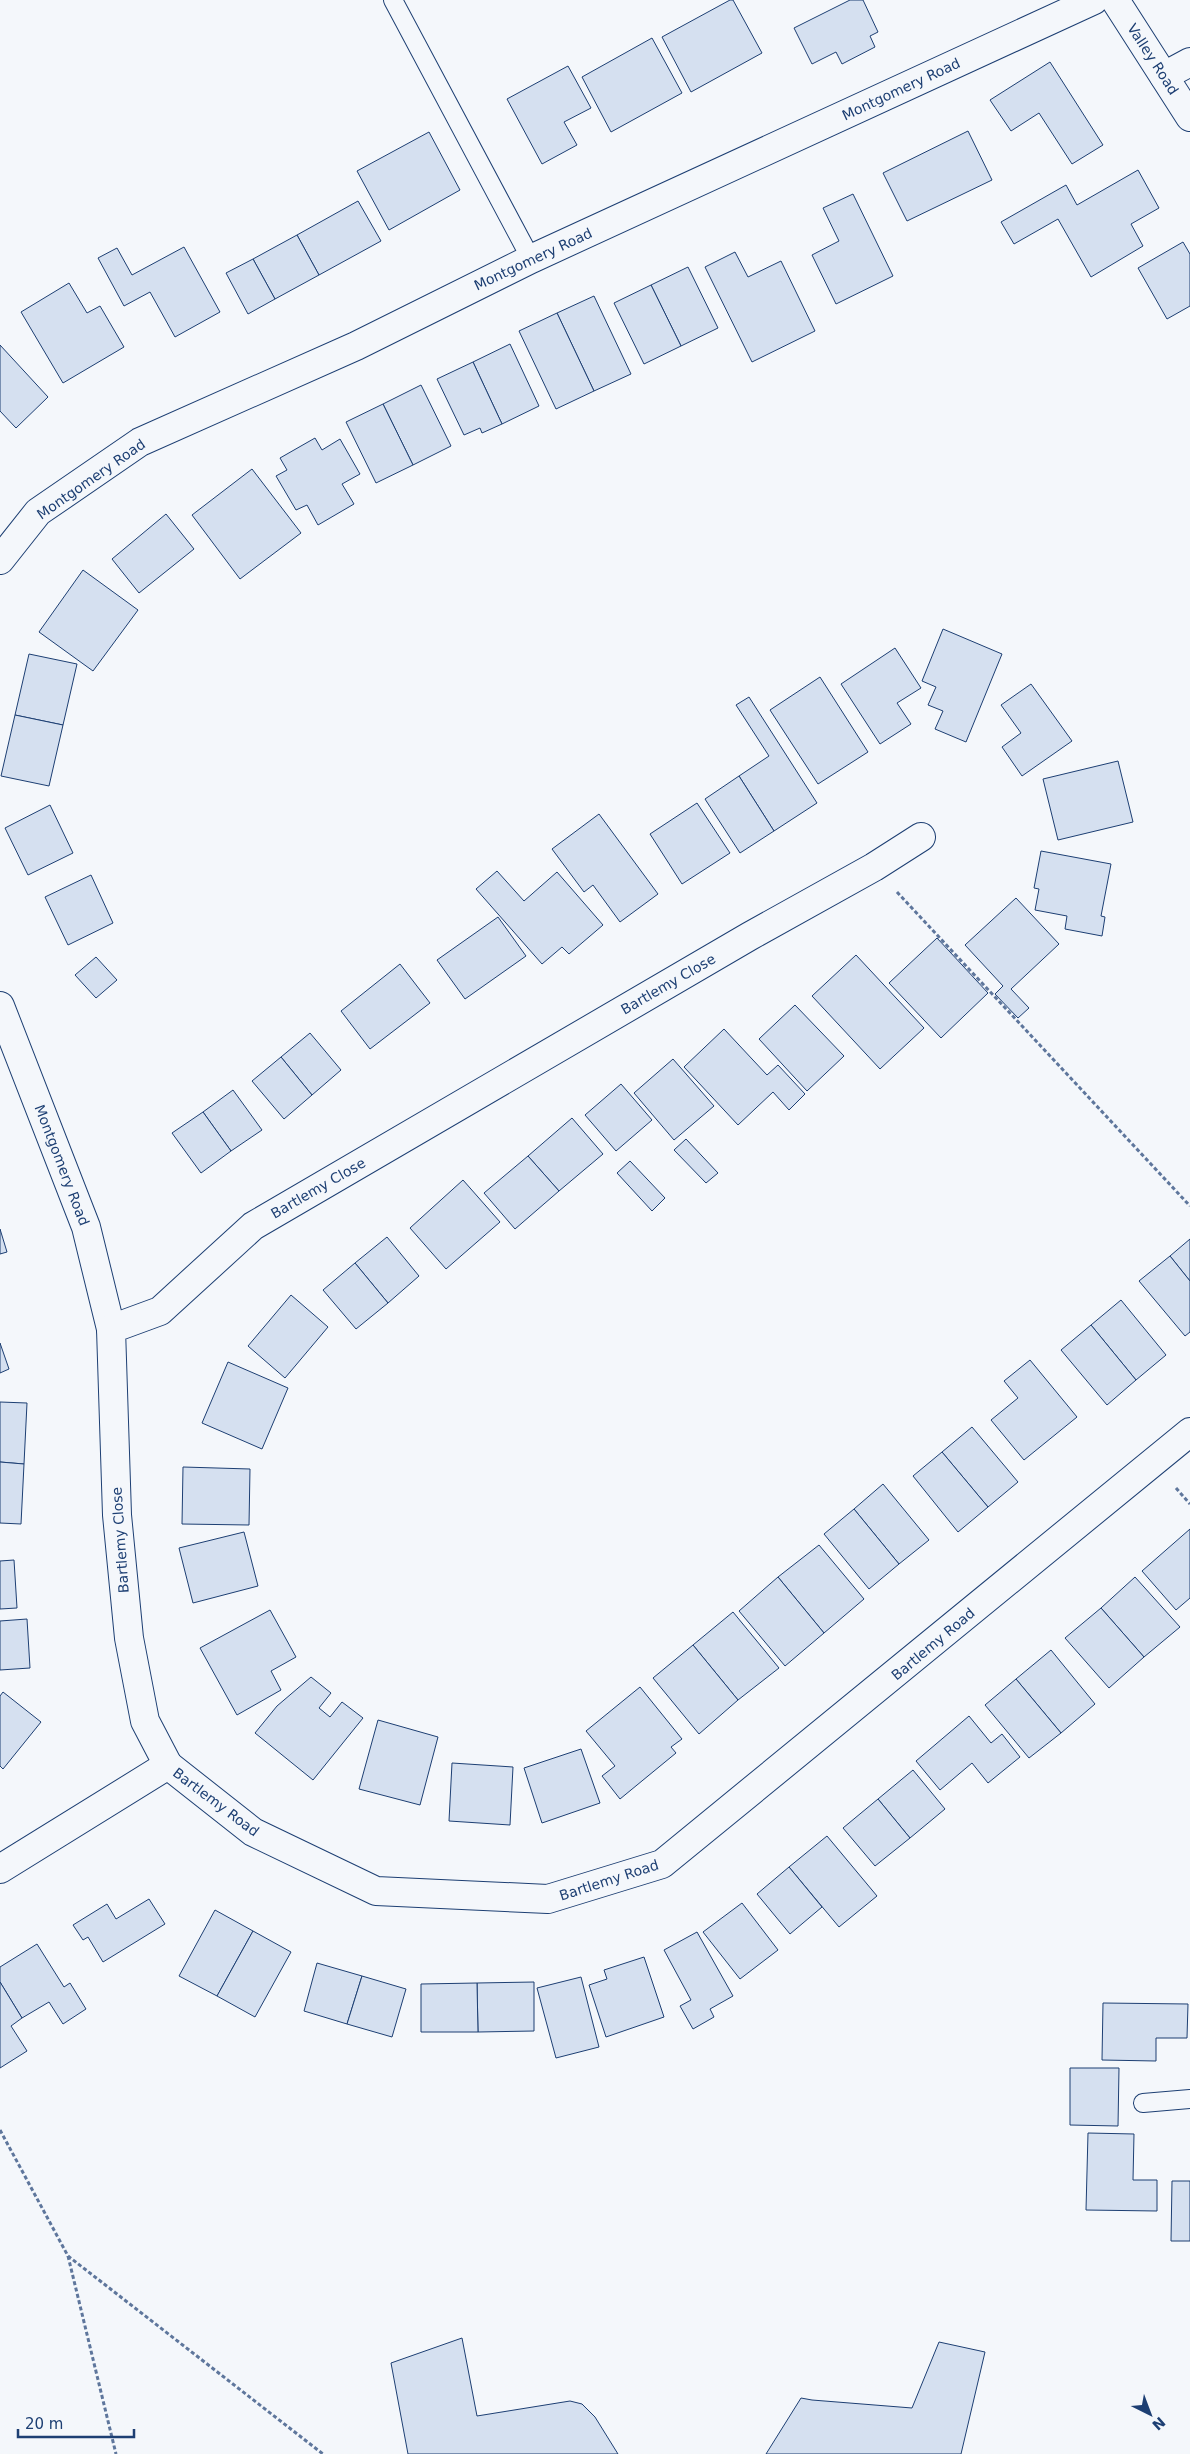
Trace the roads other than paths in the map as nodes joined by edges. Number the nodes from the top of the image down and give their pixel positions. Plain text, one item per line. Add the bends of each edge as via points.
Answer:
1 (393, 0) edge
2 (1094, 0) edge
3 (1115, 0) edge
4 (1190, 62) edge
5 (1164, 76) junction
6 (1190, 117) edge
7 (531, 259) junction
8 (0, 560) edge
9 (921, 837) dead end
10 (0, 1006) edge
11 (111, 1329) junction
12 (1190, 1432) edge
13 (168, 1765) junction
14 (0, 1869) edge
15 (1190, 2099) edge
16 (1143, 2103) dead end

1 - 7 lane
2 - 7 street, Montgomery Road
3 - 5 street, Valley Road
4 - 5 street
5 - 6 street, Valley Road
7 - 8 street, Montgomery Road via 356,346 140,442 38,512
9 - 11 street, Bartlemy Close via 253,1226 160,1311
10 - 11 street, Montgomery Road via 86,1227
11 - 13 street, Bartlemy Close via 117,1515 128,1638 145,1721
12 - 13 street, Bartlemy Road via 662,1864 548,1899 376,1891 253,1832
13 - 14 street, Bartlemy Road
15 - 16 lane

